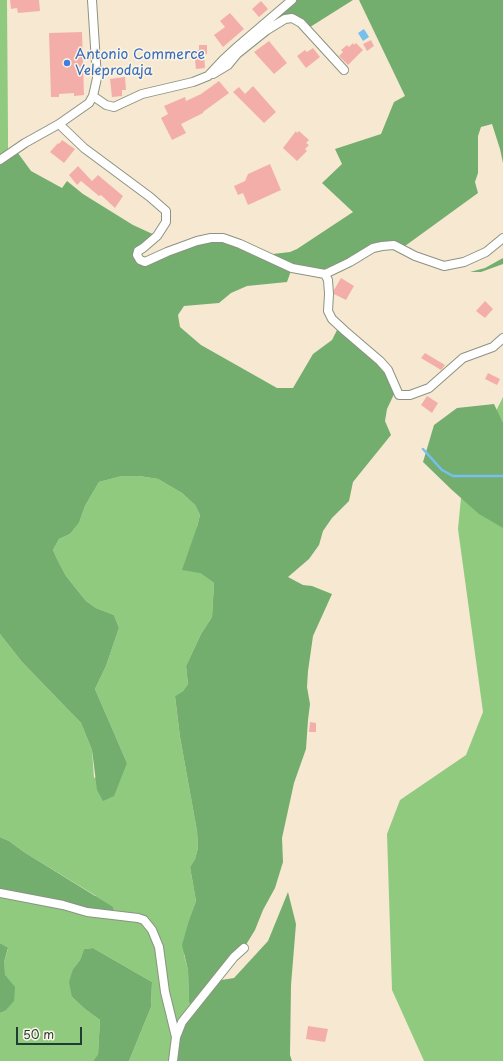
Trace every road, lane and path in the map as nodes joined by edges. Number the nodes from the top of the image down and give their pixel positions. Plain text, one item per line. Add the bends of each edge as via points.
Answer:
1 (92, 0) edge
2 (292, 0) edge
3 (344, 70) dead end
4 (208, 76) junction
5 (94, 96) junction
6 (59, 124) junction
7 (0, 160) edge
8 (503, 238) edge
9 (325, 274) junction
10 (503, 338) edge
11 (0, 893) edge
12 (244, 948) dead end
13 (176, 1037) junction
14 (173, 1061) edge

1 - 5 street via 96,78
2 - 4 street via 237,47
3 - 4 street via 301,22 292,18 285,19 267,30 237,54 228,65
4 - 5 street via 142,94 114,107 106,105
5 - 6 street via 89,103
6 - 7 street
6 - 9 street via 84,148 166,210 166,222 156,236 138,251 137,256 140,260 145,262 197,240 223,238 292,268
8 - 9 street via 486,252 464,262 444,266 414,256 394,245 382,246 373,248
9 - 10 street via 328,280 328,311 332,319 388,370 399,395 410,395 430,388 463,358 493,348
11 - 13 street via 87,912 144,920 152,930 159,947 165,992
12 - 13 street via 182,1022
13 - 14 street

